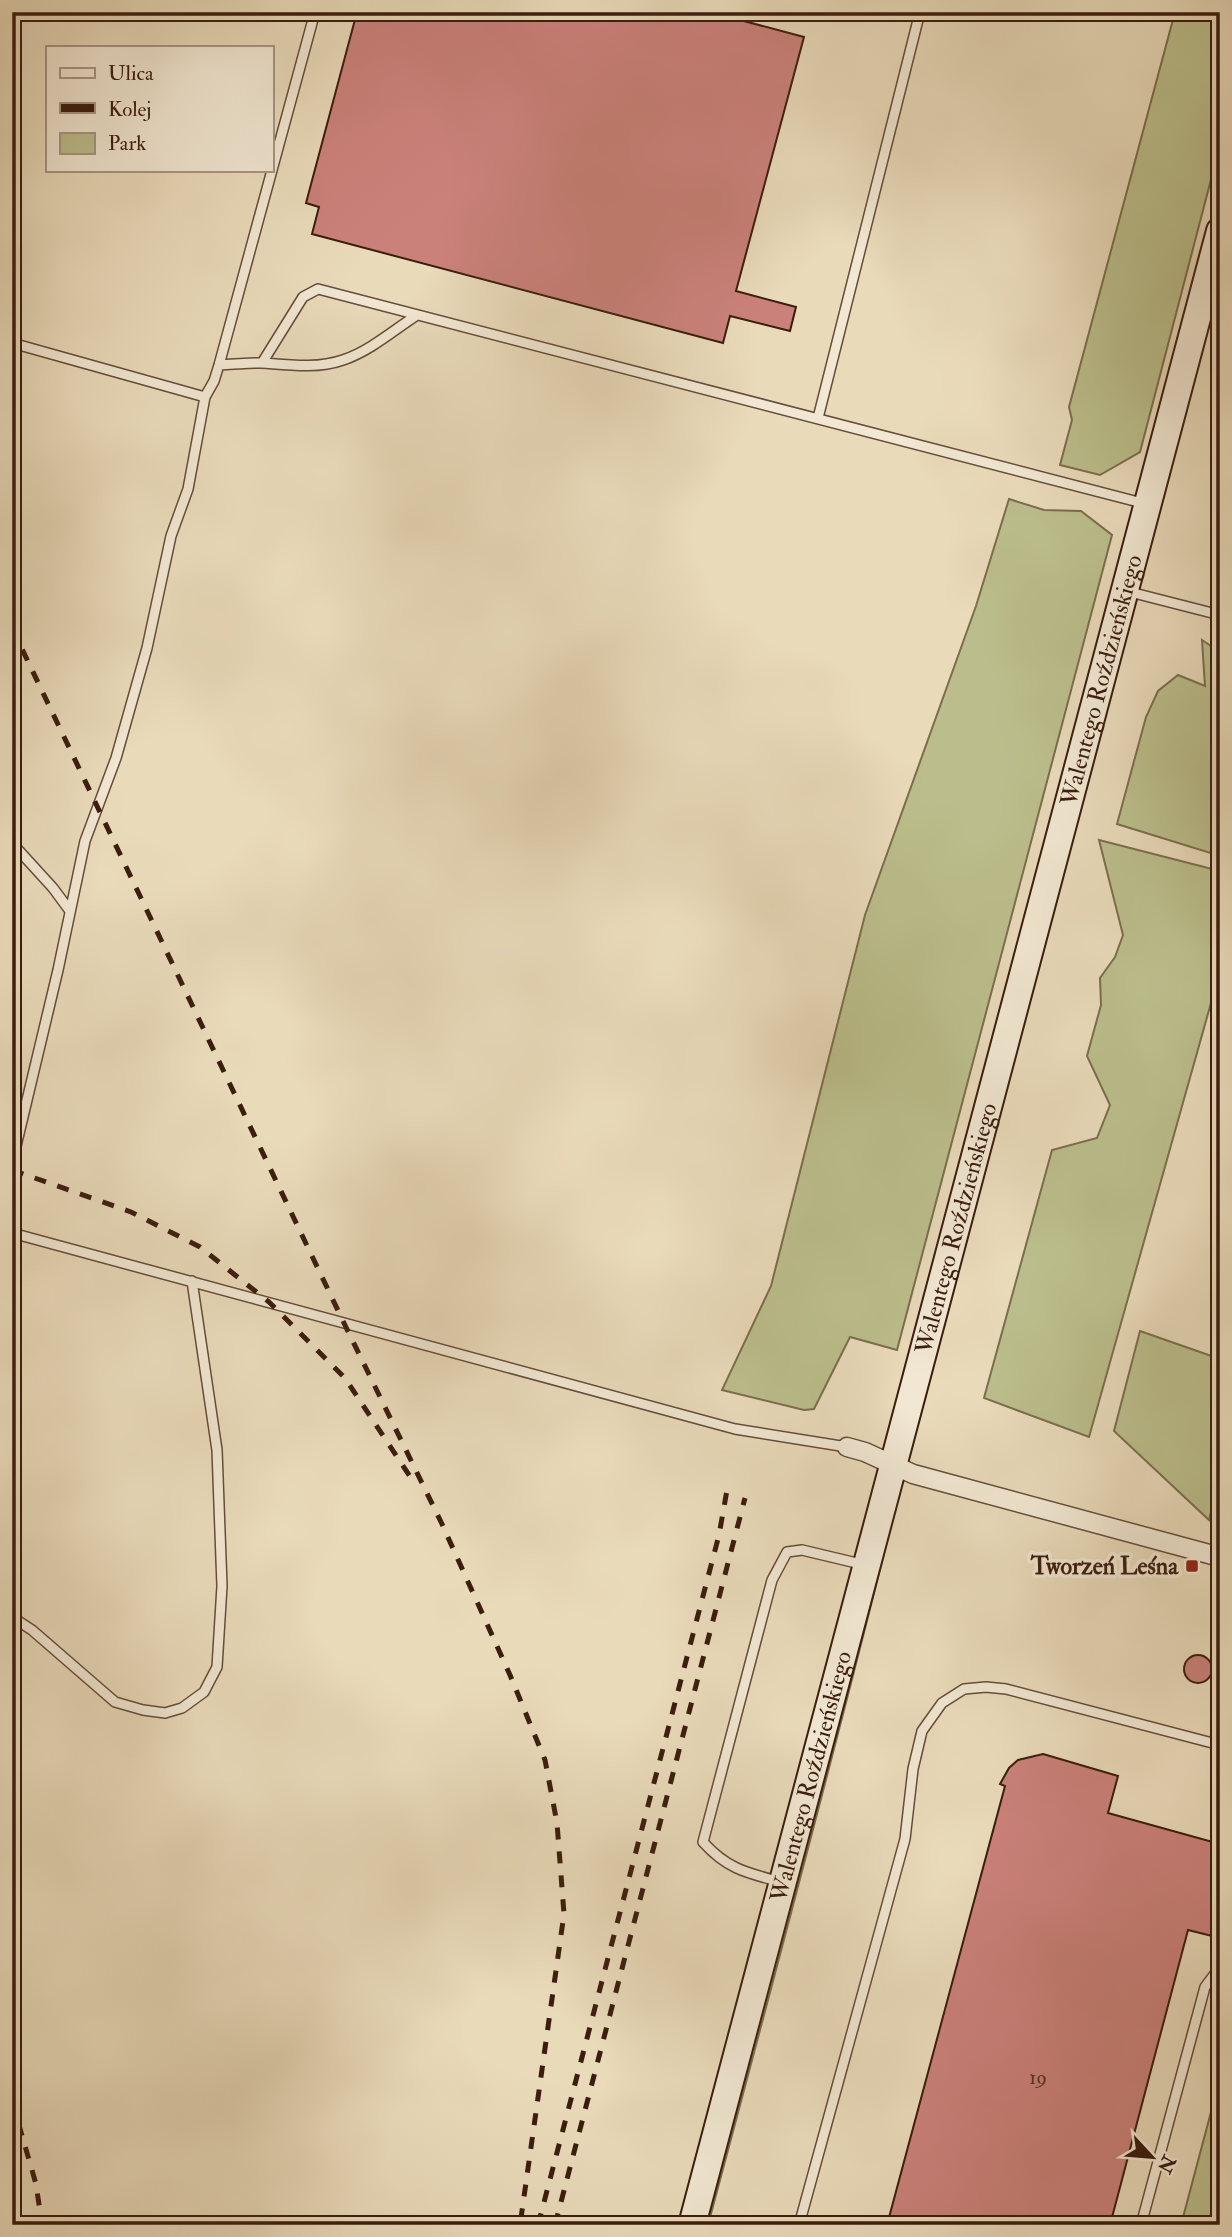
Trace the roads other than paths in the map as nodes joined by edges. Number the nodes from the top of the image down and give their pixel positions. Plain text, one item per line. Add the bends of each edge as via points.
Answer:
1 (315, 12) edge
2 (920, 12) edge
3 (273, 166) edge
4 (271, 172) edge
5 (1220, 231) edge
6 (417, 315) junction
7 (12, 343) edge
8 (262, 363) junction
9 (219, 365) junction
10 (205, 397) junction
11 (818, 418) junction
12 (1147, 505) junction
13 (1124, 591) junction
14 (1220, 615) edge
15 (12, 843) edge
16 (70, 911) junction
17 (12, 1163) edge
18 (12, 1233) edge
19 (192, 1281) junction
20 (847, 1447) joint
21 (892, 1465) junction
22 (1220, 1557) edge
23 (866, 1565) junction
24 (12, 1617) edge
25 (1220, 1745) edge
26 (783, 1883) junction
27 (1220, 1967) edge
28 (692, 2225) edge
29 (799, 2225) edge
30 (1141, 2225) edge

1 - 3 lane
2 - 11 lane
4 - 9 lane
5 - 12 street, Walentego Roździeńskiego
6 - 8 lane via 343,360 323,365
6 - 8 lane via 318,289 303,297
6 - 11 lane
7 - 10 lane
8 - 9 lane
9 - 10 lane
10 - 16 lane via 188,489 171,536 147,648 116,758 85,841
11 - 12 lane
12 - 13 street, Walentego Roździeńskiego
13 - 14 lane
13 - 21 street, Walentego Roździeńskiego
15 - 16 lane
16 - 17 lane
18 - 19 lane
19 - 20 lane via 735,1429
19 - 24 lane via 217,1450 222,1586 217,1667 204,1692 182,1708 165,1713 115,1702
20 - 21 street
21 - 22 street
21 - 23 street, Walentego Roździeńskiego
23 - 26 street, Walentego Roździeńskiego
23 - 26 lane via 802,1550 787,1552 772,1580 703,1842 729,1866
25 - 29 lane via 1006,1689 964,1689 942,1703 922,1731 905,1839
26 - 28 street, Walentego Roździeńskiego
27 - 30 lane via 1205,1987

